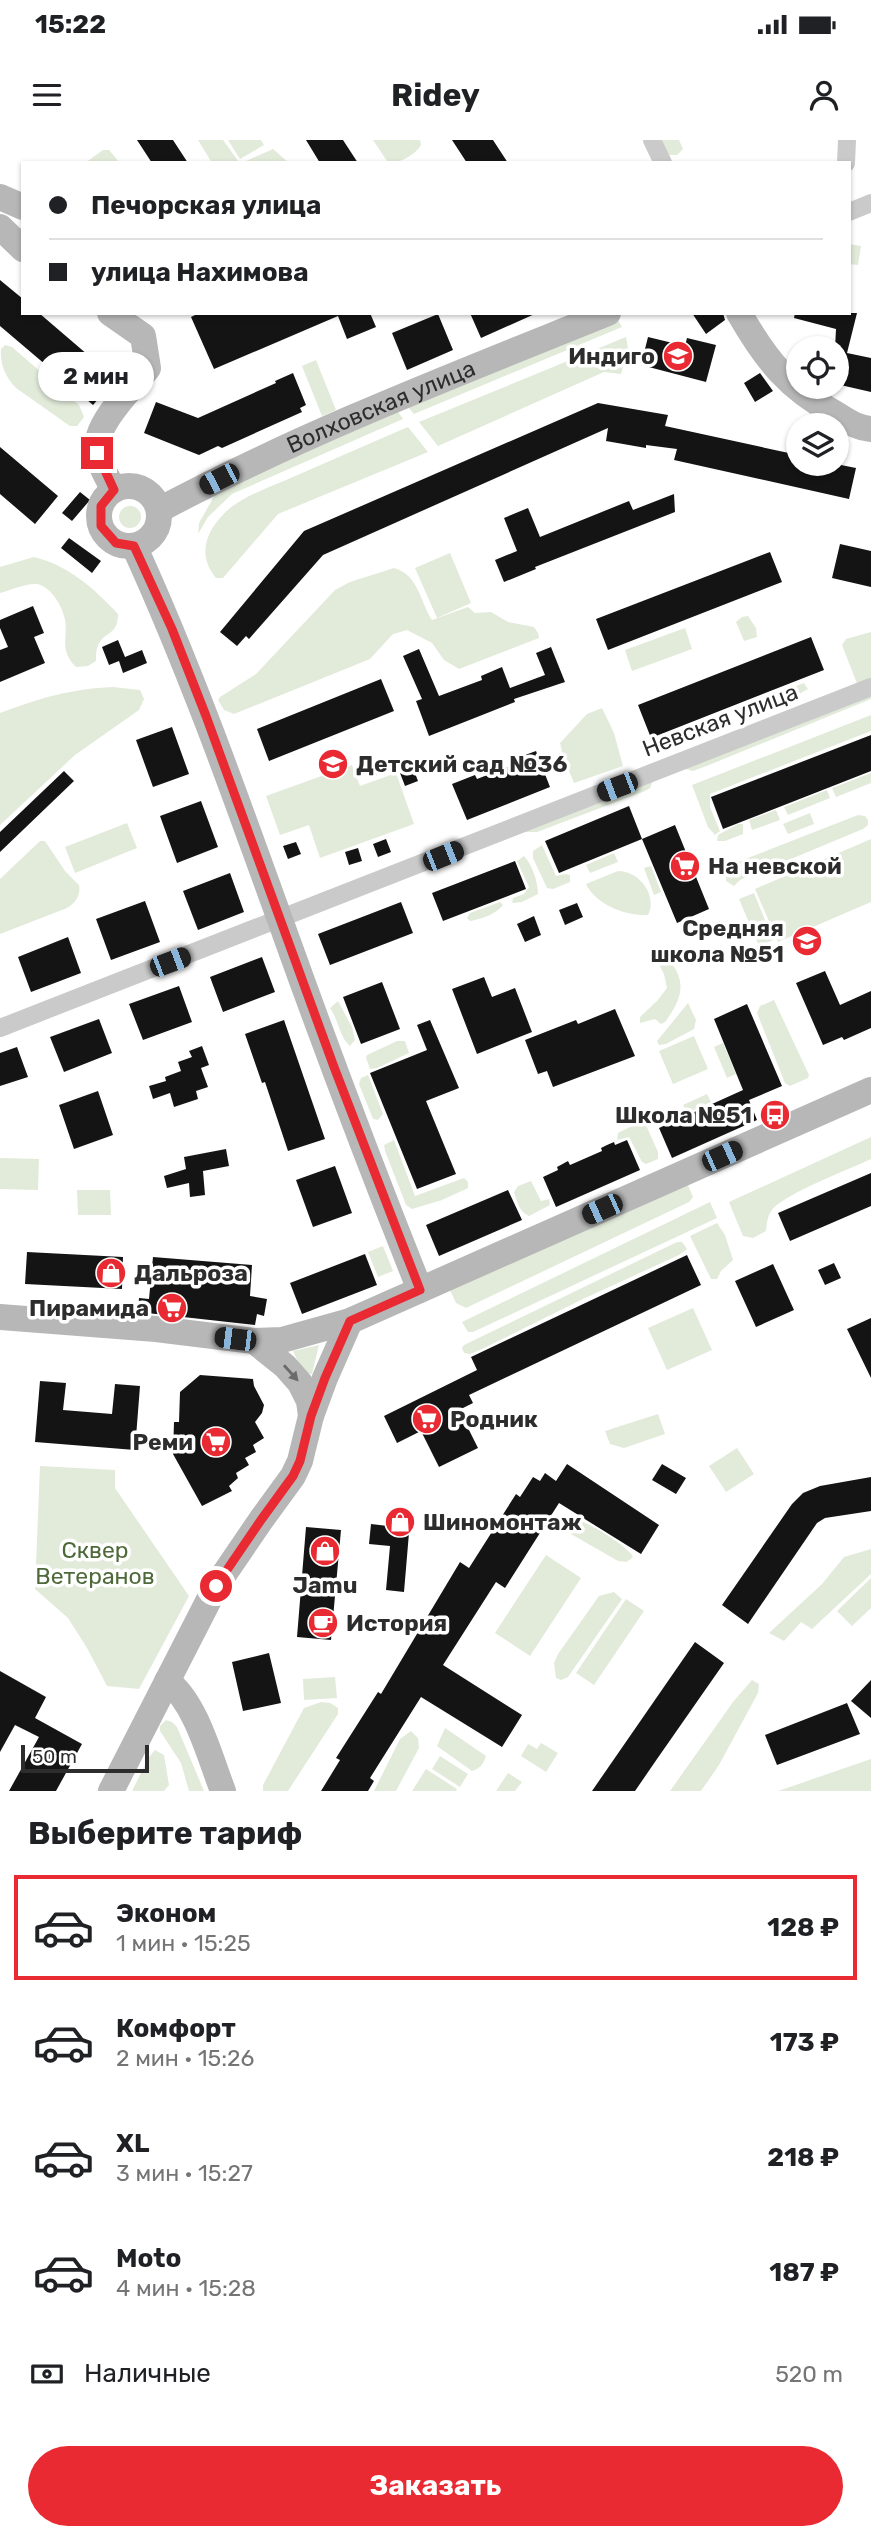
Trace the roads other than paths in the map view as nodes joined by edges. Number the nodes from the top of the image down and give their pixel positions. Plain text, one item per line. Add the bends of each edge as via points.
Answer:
1 (652, 140) edge
2 (847, 140) edge
3 (662, 161) edge
4 (846, 161) edge
5 (0, 197) edge
6 (871, 203) edge
7 (21, 206) edge
8 (851, 211) edge
9 (0, 227) edge
10 (21, 247) edge
11 (603, 315) edge
12 (740, 315) edge
13 (116, 316) edge
14 (871, 429) edge
15 (114, 490) junction
16 (159, 510) junction
17 (134, 546) junction
18 (871, 687) edge
19 (281, 919) junction
20 (0, 1028) edge
21 (871, 1090) edge
22 (420, 1290) junction
23 (0, 1317) edge
24 (350, 1321) junction
25 (254, 1341) junction
26 (311, 1416) junction
27 (167, 1681) junction
28 (111, 1791) edge
29 (223, 1791) edge

1 - 3 street
2 - 4 street
5 - 7 main road
6 - 8 street
9 - 10 main road
11 - 16 main road, Волховская улица via 404,396
12 - 14 main road via 758,348 785,380 809,399 860,428
13 - 15 main road via 143,336 148,368 102,426 97,440 101,465
15 - 16 main road via 140,487 155,499
15 - 17 main road via 101,506 101,526 116,543
16 - 17 main road via 154,533
17 - 19 main road via 172,629
18 - 19 street, Невская улица
19 - 20 street, Невская улица
19 - 22 main road
21 - 22 main road
22 - 24 main road
23 - 25 main road
24 - 25 main road via 282,1340
24 - 26 main road
25 -> 26 main road via 300,1383
26 - 27 main road via 293,1476 216,1586
27 - 28 main road
27 - 29 main road via 189,1706

